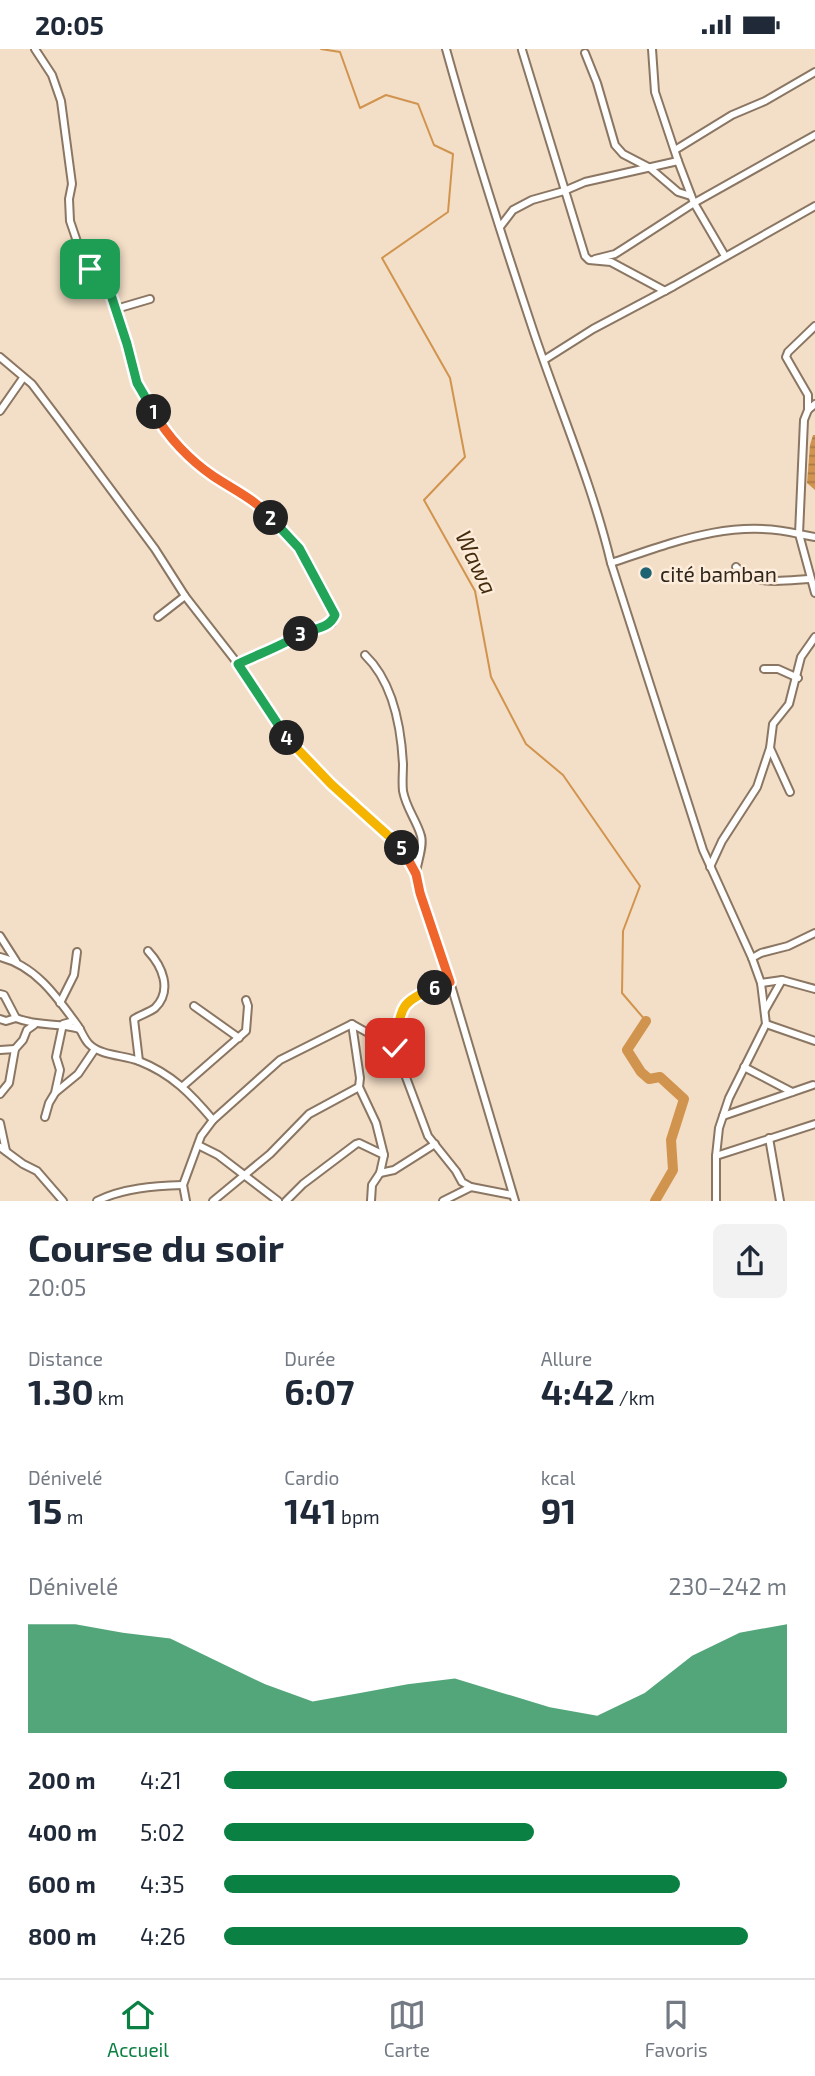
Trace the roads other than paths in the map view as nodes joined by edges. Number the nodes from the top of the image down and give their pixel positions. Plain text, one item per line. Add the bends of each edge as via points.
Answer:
1 (35, 49) edge
2 (446, 49) edge
3 (652, 49) edge
4 (522, 51) edge
5 (584, 53) dead end
6 (815, 72) edge
7 (815, 135) edge
8 (676, 151) junction
9 (678, 161) junction
10 (650, 168) junction
11 (564, 191) junction
12 (691, 196) junction
13 (694, 203) junction
14 (815, 206) edge
15 (495, 210) junction
16 (513, 210) junction
17 (500, 227) junction
18 (726, 256) junction
19 (589, 260) junction
20 (665, 291) junction
21 (150, 299) dead end
22 (116, 309) junction
23 (815, 326) edge
24 (0, 357) edge
25 (544, 360) junction
26 (23, 378) junction
27 (815, 404) edge
28 (808, 410) junction
29 (0, 411) edge
30 (799, 534) junction
31 (815, 537) edge
32 (611, 563) junction
33 (736, 567) dead end
34 (810, 579) junction
35 (815, 593) edge
36 (185, 596) junction
37 (158, 617) dead end
38 (815, 637) edge
39 (365, 655) dead end
40 (238, 664) junction
41 (764, 669) dead end
42 (797, 678) junction
43 (770, 748) junction
44 (790, 792) dead end
45 (710, 867) junction
46 (416, 874) junction
47 (815, 933) edge
48 (0, 936) edge
49 (148, 951) dead end
50 (77, 952) dead end
51 (0, 957) edge
52 (752, 958) junction
53 (16, 961) junction
54 (782, 980) junction
55 (450, 982) junction
56 (761, 982) junction
57 (813, 986) edge
58 (0, 994) edge
59 (246, 1000) dead end
60 (60, 1003) junction
61 (194, 1006) dead end
62 (764, 1012) junction
63 (16, 1018) junction
64 (0, 1019) edge
65 (74, 1021) junction
66 (34, 1024) junction
67 (63, 1024) junction
68 (352, 1024) junction
69 (765, 1024) junction
70 (80, 1029) junction
71 (239, 1038) junction
72 (815, 1041) edge
73 (395, 1048) junction
74 (15, 1049) junction
75 (95, 1049) junction
76 (0, 1051) edge
77 (139, 1061) junction
78 (744, 1067) junction
79 (813, 1085) dead end
80 (183, 1086) junction
81 (359, 1087) junction
82 (793, 1092) junction
83 (55, 1093) junction
84 (0, 1094) edge
85 (723, 1116) junction
86 (44, 1117) dead end
87 (213, 1120) junction
88 (0, 1123) edge
89 (815, 1123) edge
90 (769, 1138) junction
91 (435, 1144) junction
92 (198, 1146) junction
93 (3, 1149) edge
94 (384, 1156) junction
95 (716, 1156) junction
96 (380, 1173) junction
97 (246, 1175) junction
98 (183, 1185) junction
99 (471, 1187) junction
100 (514, 1198) edge
101 (63, 1201) edge
102 (97, 1201) edge
103 (186, 1201) edge
104 (213, 1201) edge
105 (278, 1201) edge
106 (286, 1201) edge
107 (371, 1201) edge
108 (443, 1201) edge
109 (716, 1201) edge
110 (780, 1201) edge

1 - 22 street via 52,75 61,101 72,184 71,221 84,263 107,287
2 - 15 street
3 - 8 street via 655,92
4 - 11 street
5 - 10 street via 615,145
6 - 8 street via 732,115
7 - 13 street
8 - 9 street
9 - 10 street
9 - 12 street
10 - 11 street
10 - 12 street via 678,192
11 - 16 street
11 - 19 street
12 - 13 street
13 - 18 street
13 - 19 street via 615,254
14 - 18 street
15 - 16 street
15 - 17 street
16 - 17 street
17 - 25 street
18 - 20 street
19 - 20 street via 611,262
20 - 25 street
21 - 22 street
22 - 40 street via 137,383 162,426 211,475 257,503 283,530 299,548 335,615 327,626
23 - 28 street via 786,357 808,395
24 - 26 street
25 - 32 street via 602,524
26 - 29 street
26 - 36 street via 60,421
27 - 28 street
28 - 30 street
30 - 31 street
30 - 32 street via 774,528 701,534
30 - 34 street
32 - 45 street
33 - 34 street via 764,581
34 - 35 street
36 - 37 street
36 - 40 street
38 - 42 street via 802,657
39 - 46 street via 379,668 395,713 403,791 422,838
40 - 46 street via 284,734 331,784 404,849
41 - 42 street via 778,669
42 - 43 street via 789,705 773,724
43 - 44 street
43 - 45 street via 757,787
45 - 52 street
46 - 55 street
47 - 52 street
48 - 53 street
49 - 77 street via 160,963 164,990 155,1007 135,1019
50 - 60 street via 74,975
51 - 53 street
52 - 56 street
53 - 60 street via 46,983
54 - 56 street
54 - 57 street
54 - 62 street
55 - 73 street via 414,996 403,1007
55 - 100 street
56 - 62 street
58 - 63 street
59 - 71 street via 246,1031
60 - 65 street
61 - 71 street
62 - 69 street
63 - 64 street
63 - 66 street
65 - 67 street
65 - 70 street
66 - 67 street
66 - 74 street
67 - 70 street
67 - 83 street
68 - 73 street
68 - 81 street
68 - 87 street via 280,1060
69 - 72 street
69 - 78 street
70 - 75 street
71 - 80 street
73 - 91 street via 424,1128
74 - 76 street
74 - 84 street via 9,1083
75 - 77 street
75 - 83 street via 78,1074
77 - 80 street
78 - 82 street
78 - 85 street
79 - 82 street
80 - 87 street
81 - 94 street via 376,1122
81 - 97 street via 309,1114
82 - 85 street
83 - 86 street
85 - 95 street
87 - 92 street
88 - 93 street
89 - 90 street
90 - 95 street
90 - 110 street
91 - 96 street via 394,1170
91 - 99 street via 462,1182
92 - 97 street
92 - 98 street
93 - 101 street via 37,1171
94 - 96 street
94 - 106 street via 356,1144
95 - 109 street
96 - 107 street via 372,1185
97 - 104 street
97 - 105 street
98 - 102 street via 112,1194
98 - 103 street
99 - 100 street
99 - 108 street

